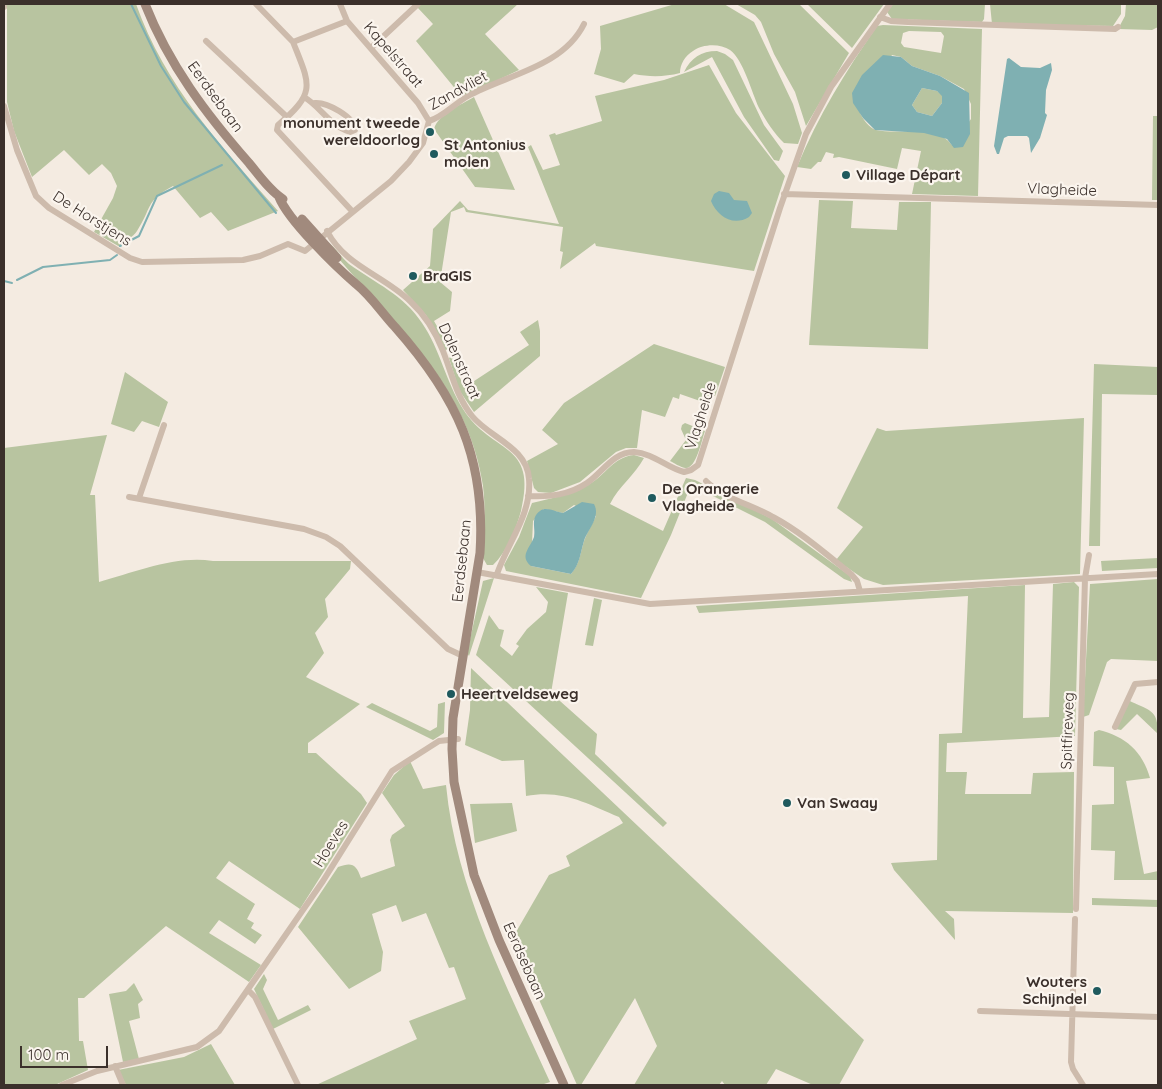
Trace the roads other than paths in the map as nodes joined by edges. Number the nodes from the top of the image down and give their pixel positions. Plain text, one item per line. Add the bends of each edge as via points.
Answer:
1 (146, 4) edge
2 (256, 4) edge
3 (340, 4) edge
4 (418, 4) edge
5 (890, 4) edge
6 (880, 17) junction
7 (347, 21) junction
8 (584, 24) dead end
9 (1118, 27) dead end
10 (206, 41) dead end
11 (293, 42) junction
12 (371, 48) junction
13 (304, 97) junction
14 (315, 103) junction
15 (4, 106) edge
16 (287, 117) junction
17 (429, 121) junction
18 (784, 194) junction
19 (1158, 205) edge
20 (352, 211) junction
21 (327, 231) junction
22 (317, 240) junction
23 (164, 425) dead end
24 (706, 481) dead end
25 (528, 496) junction
26 (129, 497) dead end
27 (139, 498) junction
28 (1089, 555) dead end
29 (477, 572) junction
30 (497, 574) junction
31 (1158, 574) edge
32 (1085, 578) junction
33 (860, 591) junction
34 (463, 656) junction
35 (1158, 682) edge
36 (1115, 727) dead end
37 (455, 739) junction
38 (1076, 909) dead end
39 (1075, 920) dead end
40 (248, 990) junction
41 (980, 1011) dead end
42 (1073, 1015) junction
43 (1158, 1017) edge
44 (115, 1066) junction
45 (62, 1085) edge
46 (123, 1085) edge
47 (298, 1085) edge
48 (564, 1085) edge
49 (1083, 1085) edge

1 - 22 main road, Eerdsebaan via 179,74 203,109 281,203
2 - 11 street
3 - 7 street, Kapelstraat
4 - 12 street
5 - 6 street, Vlagheide
6 - 9 street via 899,21
6 - 18 street, Vlagheide via 819,107
7 - 11 street
7 - 12 street, Kapelstraat
8 - 17 street, Zandvliet via 574,38 549,59 468,96
10 - 16 street
11 - 13 street via 308,80
12 - 17 street, Kapelstraat
13 - 14 street
13 - 16 street
14 - 14 street via 339,127 350,132 356,130 344,115 324,104
15 - 22 street, De Horstjens via 29,183 40,201 133,259 158,262 239,260 260,256 288,244 305,251
16 - 20 street via 278,125 278,133
17 - 20 street, Zandvliet via 424,144 414,157 391,181
18 - 19 street, Vlagheide
18 - 25 street, Vlagheide via 696,466 684,472 642,453 625,453 579,488 552,496
20 - 21 street, Zandvliet
21 - 22 street, Zandvliet
21 - 25 street, Dalenstraat via 347,257 400,292 427,320 443,351 453,384 468,410 525,464
22 - 29 main road, Eerdsebaan via 427,365 461,424 481,498 482,526
23 - 27 street
24 - 33 street via 796,531 851,574
25 - 30 street, Dalenstraat via 520,527
26 - 27 street
27 - 34 street via 304,529 326,537 340,546 448,649
28 - 32 street, Spitfireweg
29 - 30 street
29 - 34 main road, Eerdsebaan
30 - 33 street via 650,604
31 - 32 street
32 - 33 street
32 - 38 street, Spitfireweg
34 - 37 main road, Eerdsebaan
35 - 36 street via 1135,684
37 - 40 street, Hoeves via 439,741 392,771
37 - 48 main road, Eerdsebaan via 464,837 474,876
39 - 42 street
40 - 44 street, Hoeves via 219,1031 197,1047
40 - 47 street via 255,997
41 - 42 street
42 - 43 street
42 - 49 street via 1071,1062
44 - 45 street, Hoeves
44 - 46 street

